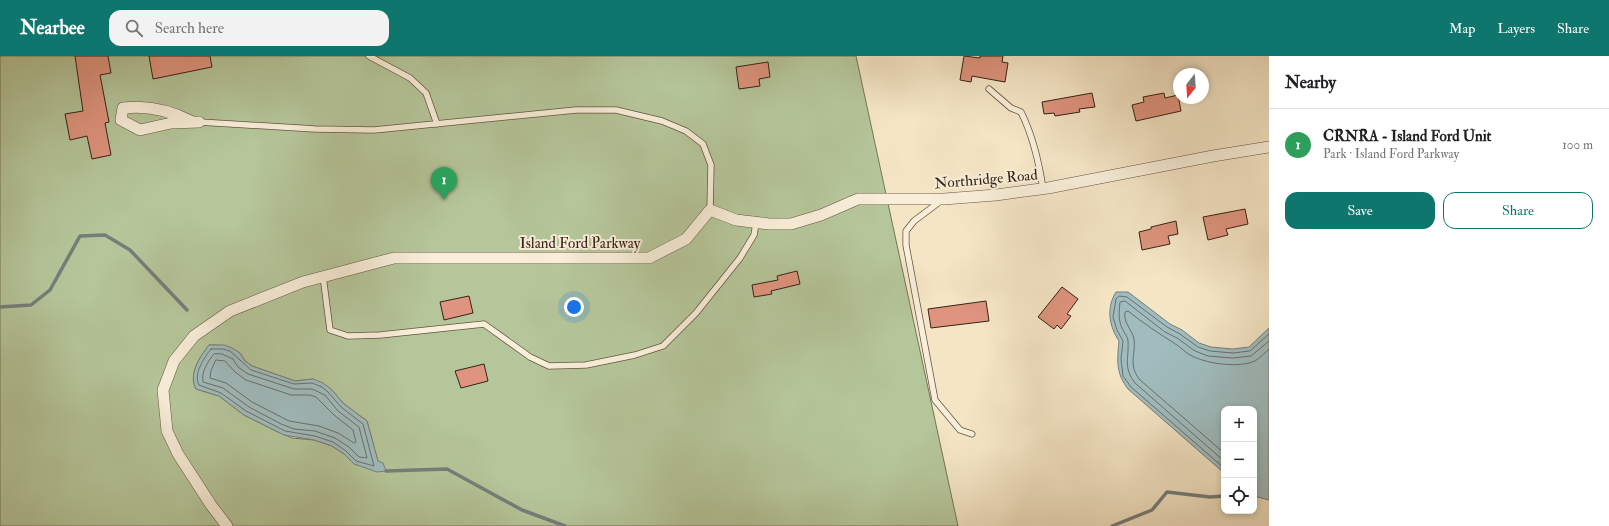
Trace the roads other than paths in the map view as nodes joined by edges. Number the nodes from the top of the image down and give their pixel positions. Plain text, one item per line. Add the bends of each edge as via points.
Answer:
1 (369, 56) edge
2 (989, 89) dead end
3 (196, 122) junction
4 (436, 124) junction
5 (1269, 147) edge
6 (1043, 189) junction
7 (944, 199) junction
8 (710, 210) junction
9 (756, 223) junction
10 (323, 276) junction
11 (972, 434) dead end
12 (227, 526) edge

1 - 4 lane via 410,78 426,93
2 - 6 lane via 1011,108 1021,112 1028,125 1038,159
3 - 3 street via 171,123 140,130 120,120 124,108 139,106 180,115
3 - 4 lane via 374,130
4 - 8 lane via 596,109 640,114 696,137 703,144 711,165
5 - 6 street, Northridge Road
6 - 7 street, Northridge Road
7 - 9 street, Northridge Road via 858,199 821,215 791,224
7 - 11 lane via 914,221 906,231 906,245 935,400 960,430
8 - 9 street, Northridge Road via 736,220
8 - 10 street, Island Ford Parkway via 686,239 649,258 394,258
9 - 10 lane via 754,235 740,258 696,313 663,346 635,355 586,365 549,366 530,357 484,324 380,335 338,334 330,330
10 - 12 street, Island Ford Parkway via 230,311 194,336 174,361 163,390 167,431 178,454

